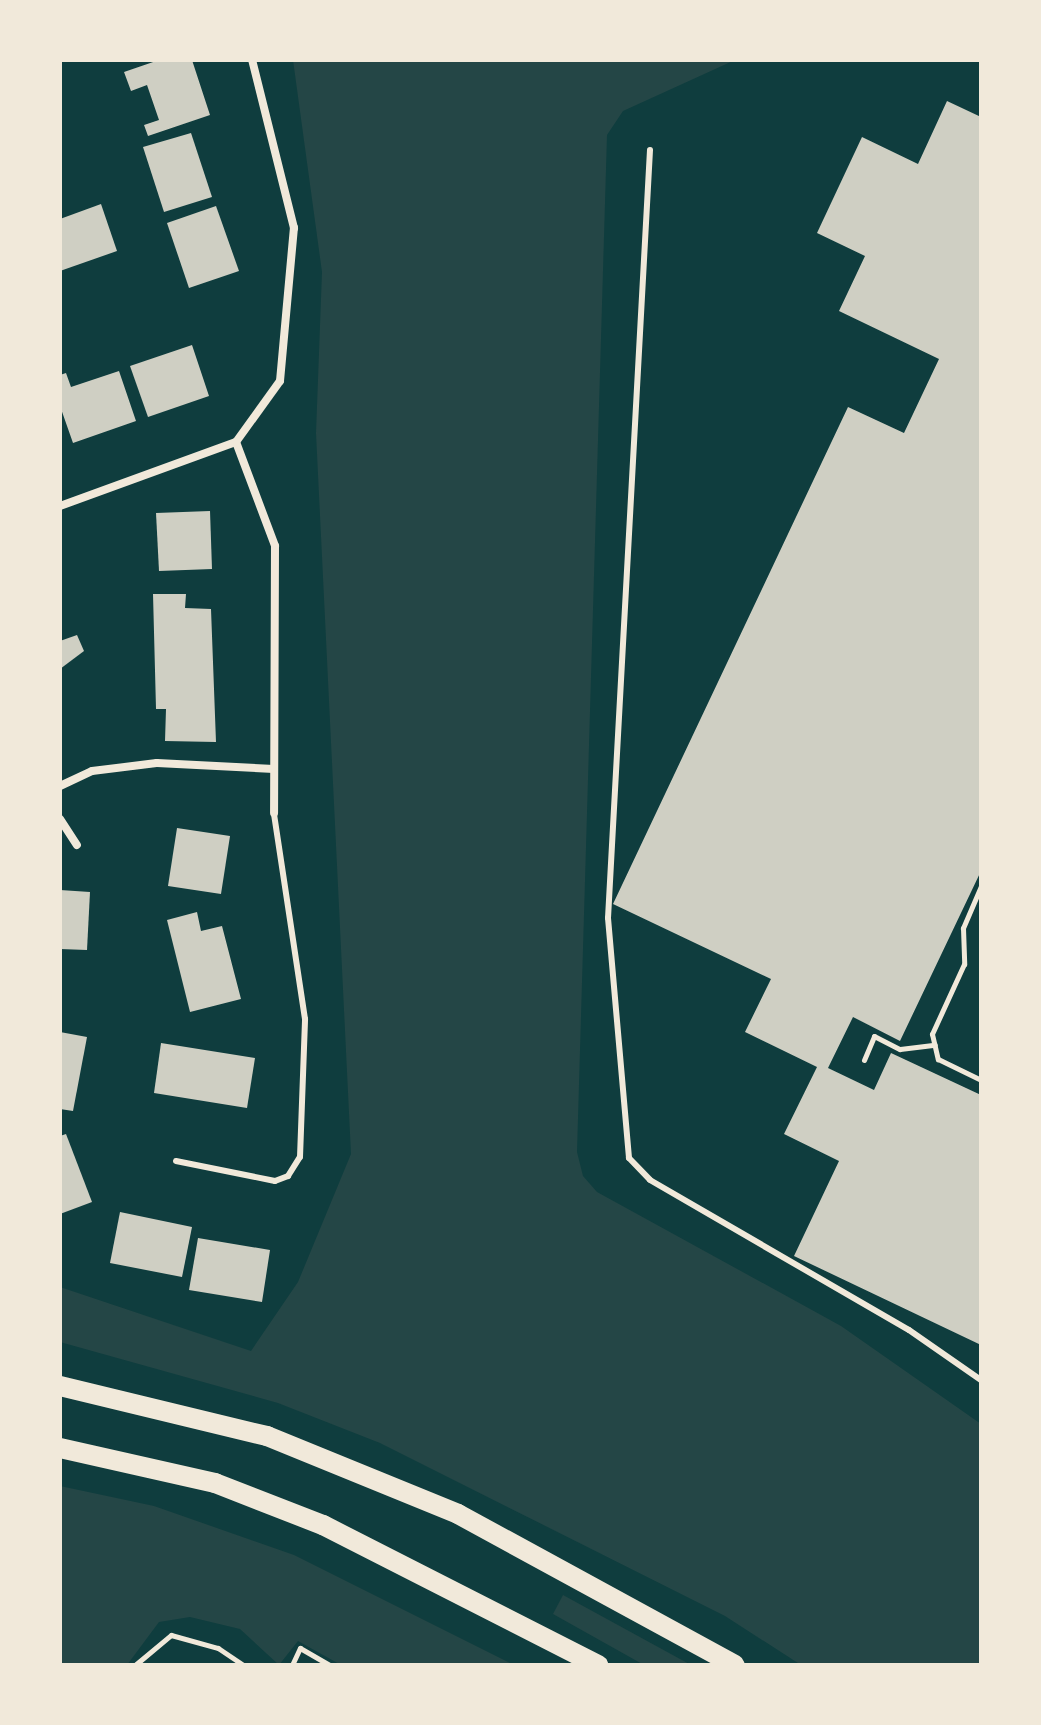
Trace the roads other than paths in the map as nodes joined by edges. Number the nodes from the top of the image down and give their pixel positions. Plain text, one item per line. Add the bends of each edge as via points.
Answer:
1 (252, 60) edge
2 (650, 150) dead end
3 (236, 442) junction
4 (60, 506) edge
5 (274, 769) junction
6 (60, 786) edge
7 (274, 813) joint
8 (60, 819) edge
9 (77, 845) dead end
10 (176, 1161) dead end
11 (981, 1380) edge
12 (60, 1386) edge
13 (60, 1448) edge
14 (598, 1665) edge
15 (735, 1665) edge

1 - 3 street via 294,228 280,381
2 - 11 lane via 608,918 629,1158 650,1180 909,1330
3 - 4 street
3 - 5 street via 275,546
5 - 6 street via 157,763 92,771
5 - 7 street
7 - 10 lane via 305,1019 300,1157 275,1181
8 - 9 street
12 - 15 main road via 267,1436 458,1514
13 - 14 main road via 215,1483 323,1525

